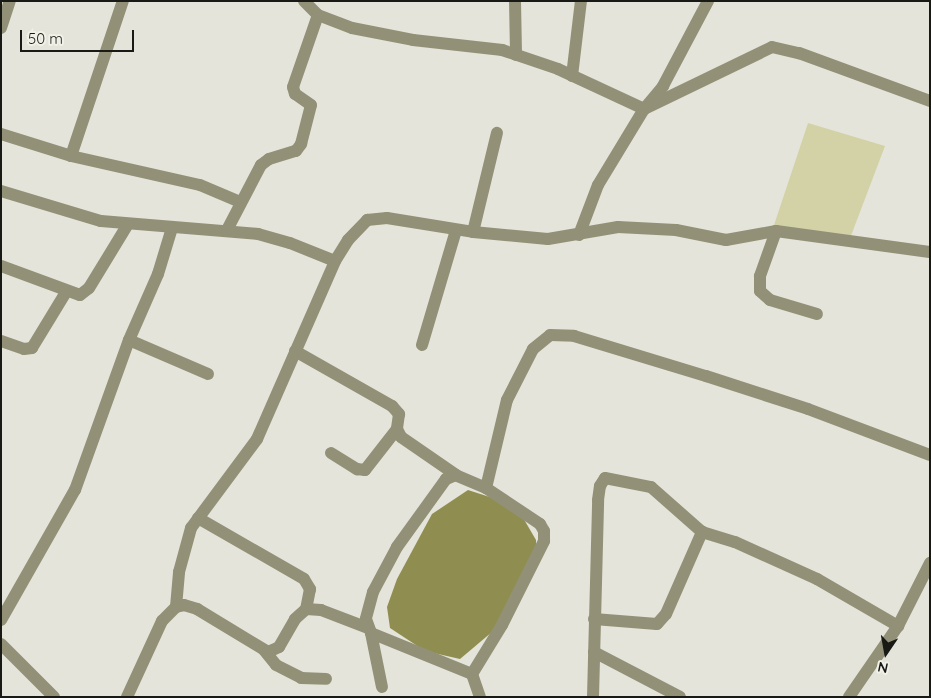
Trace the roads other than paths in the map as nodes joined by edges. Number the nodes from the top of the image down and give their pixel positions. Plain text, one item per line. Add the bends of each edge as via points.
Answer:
1 (10, 1) edge
2 (123, 1) edge
3 (304, 1) edge
4 (515, 1) edge
5 (581, 1) edge
6 (708, 1) edge
7 (318, 15) junction
8 (1, 28) edge
9 (516, 55) junction
10 (572, 76) junction
11 (930, 101) edge
12 (644, 109) junction
13 (497, 133) dead end
14 (1, 134) edge
15 (71, 156) junction
16 (1, 191) edge
17 (240, 202) junction
18 (128, 224) junction
19 (172, 228) junction
20 (227, 230) junction
21 (456, 230) junction
22 (776, 231) junction
23 (473, 232) junction
24 (579, 234) junction
25 (930, 252) edge
26 (335, 261) junction
27 (1, 266) edge
28 (66, 292) junction
29 (817, 314) dead end
30 (1, 340) edge
31 (130, 340) junction
32 (422, 345) dead end
33 (295, 351) junction
34 (208, 374) dead end
35 (397, 429) junction
36 (331, 453) dead end
37 (930, 455) edge
38 (456, 475) junction
39 (486, 488) junction
40 (198, 518) junction
41 (702, 532) junction
42 (930, 562) edge
43 (176, 607) junction
44 (306, 609) junction
45 (594, 619) junction
46 (1, 620) edge
47 (898, 626) junction
48 (370, 631) junction
49 (1, 644) edge
50 (264, 650) junction
51 (594, 652) junction
52 (472, 674) junction
53 (326, 679) dead end
54 (382, 687) dead end
55 (54, 697) edge
56 (127, 697) edge
57 (480, 697) edge
58 (593, 697) edge
59 (680, 697) edge
60 (849, 697) edge

1 - 8 street
2 - 15 street
3 - 7 street
4 - 9 street
5 - 10 street
6 - 12 street via 663,86
7 - 9 street via 352,28
7 - 17 street via 293,87 295,94 311,105 301,144 296,151 269,159 261,165
9 - 10 street
10 - 12 street
11 - 12 street via 799,53 772,47
12 - 24 street via 598,185
13 - 23 street
14 - 15 street
15 - 17 street via 192,183
16 - 18 street via 63,212
17 - 20 street
18 - 19 street
18 - 28 street via 90,288 80,295
19 - 20 street
19 - 31 street via 158,274
20 - 26 street via 290,243
21 - 23 street
21 - 26 street via 376,217 358,226
21 - 32 street
22 - 24 street via 726,240 646,226
22 - 25 street
22 - 29 street via 760,276 760,291 770,300
23 - 24 street via 548,239
26 - 33 street
27 - 28 street
28 - 30 street via 32,348 24,349
31 - 34 street
31 - 46 street via 75,490
33 - 35 street via 392,406 399,414
33 - 40 street via 257,439
35 - 36 street via 365,470 357,469
35 - 38 street via 401,437
37 - 39 street via 808,409 559,334 542,339 506,400
38 - 39 street
38 - 48 street via 446,479 437,489 397,547 373,592 366,619
39 - 52 street via 540,524 544,542 502,625
40 - 43 street via 185,545
40 - 44 street via 304,579 310,589
41 - 45 street via 666,614 657,624
41 - 45 street via 651,487 610,478 602,482
41 - 47 street via 735,542 809,575
42 - 47 street
43 - 50 street via 196,609
43 - 56 street via 162,621
44 - 48 street via 321,610
44 - 50 street via 295,619 279,647 272,652
45 - 51 street
47 - 60 street
48 - 52 street
48 - 54 street
49 - 55 street
50 - 53 street via 276,665 301,678
51 - 58 street
51 - 59 street
52 - 57 street

